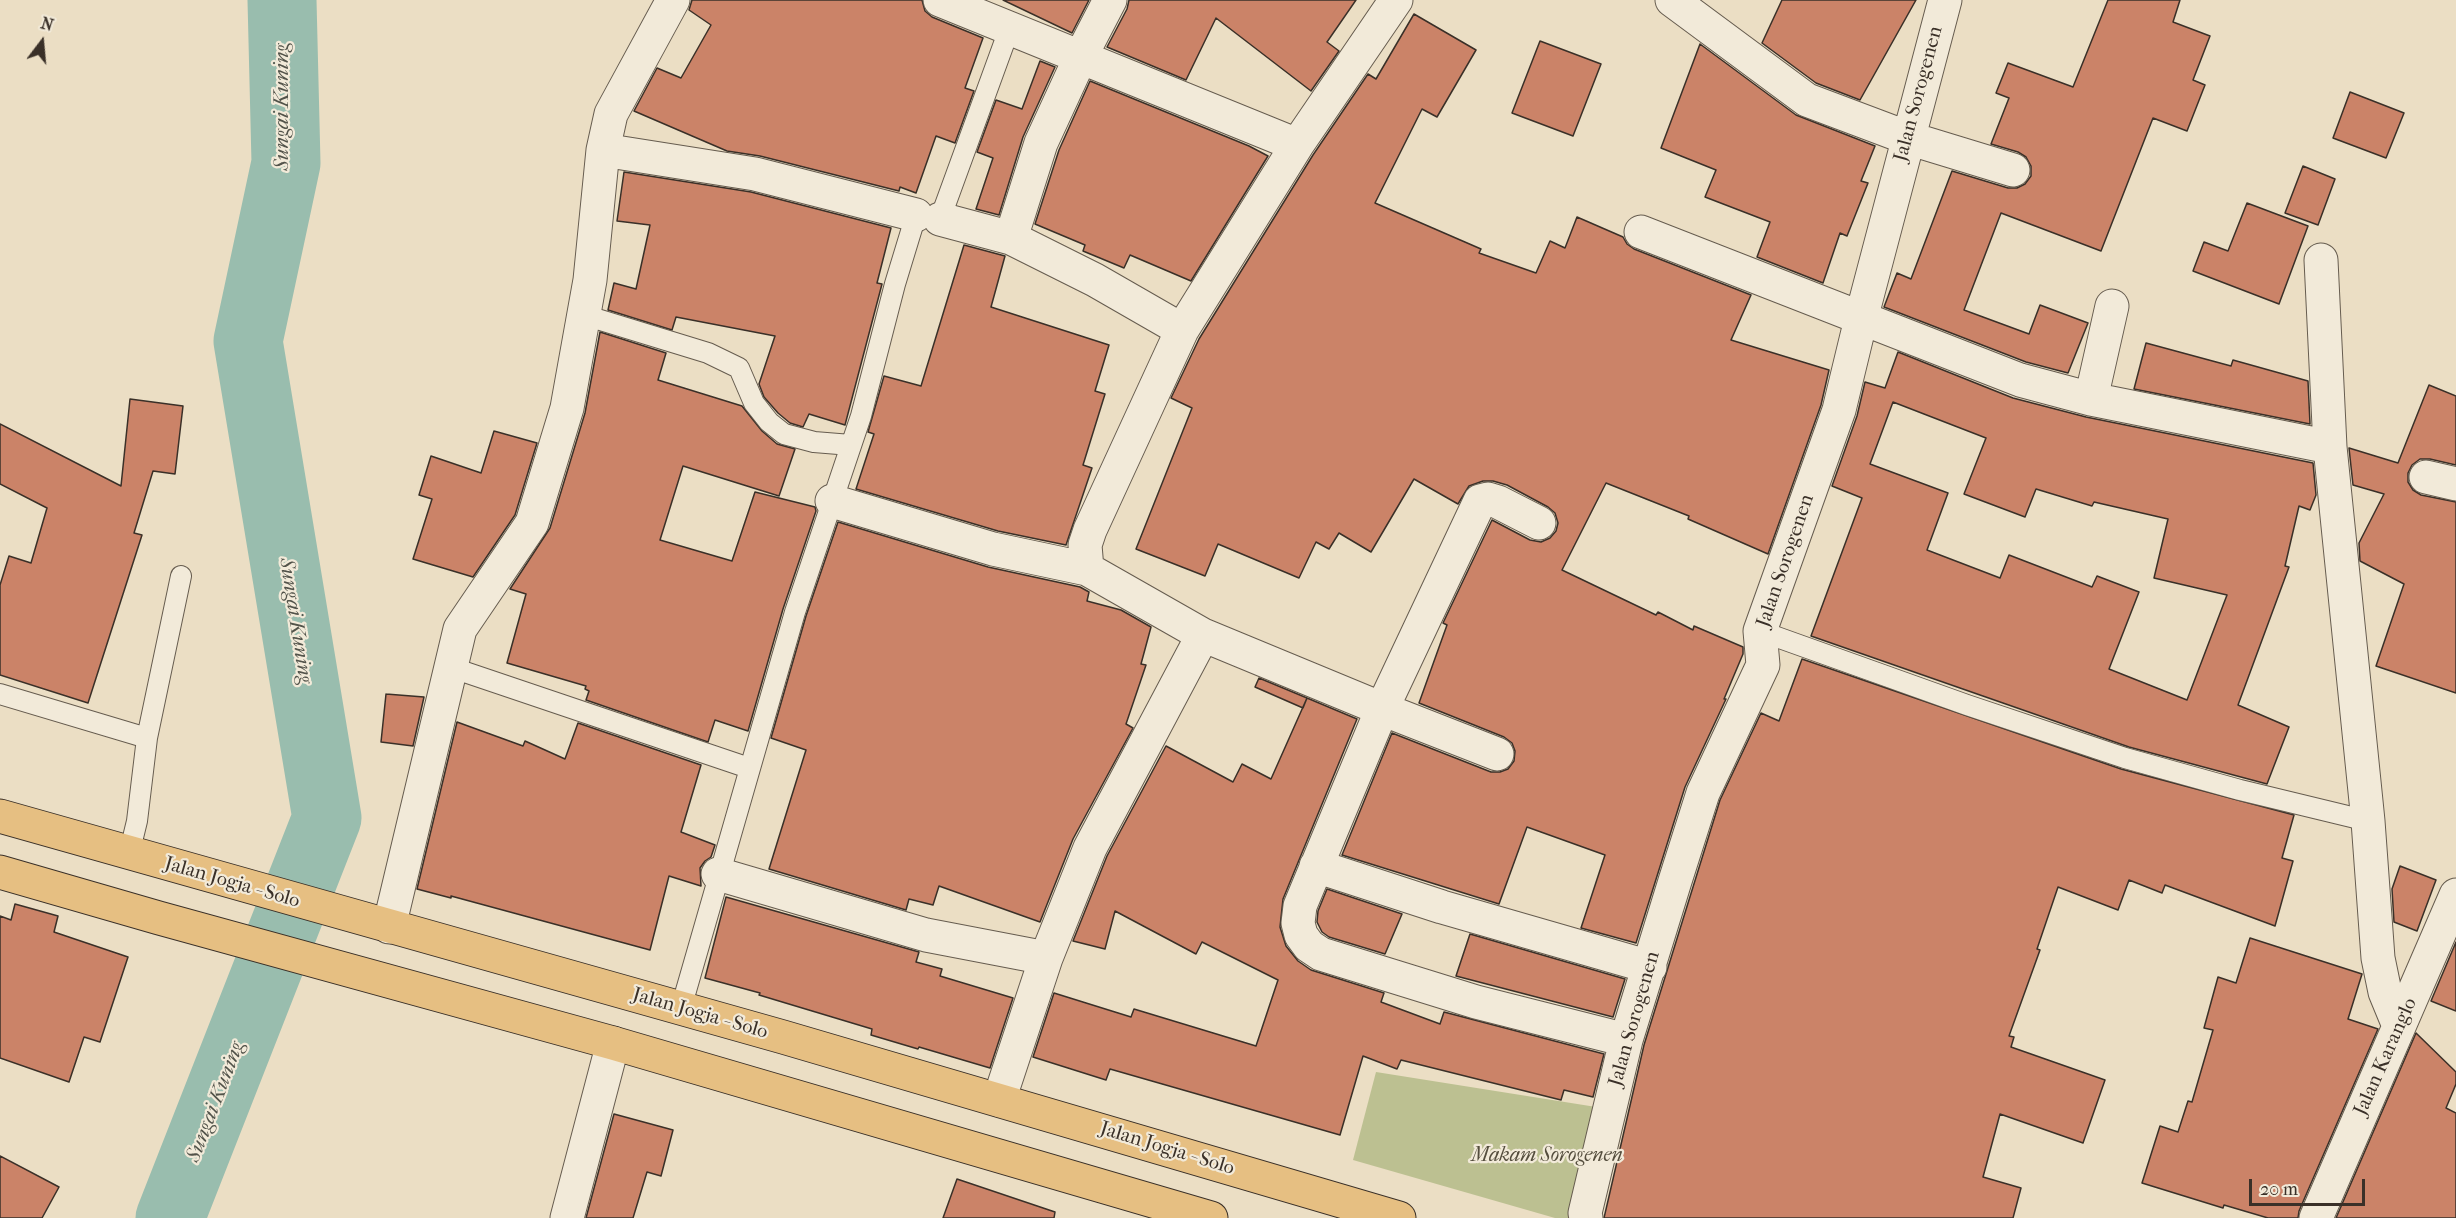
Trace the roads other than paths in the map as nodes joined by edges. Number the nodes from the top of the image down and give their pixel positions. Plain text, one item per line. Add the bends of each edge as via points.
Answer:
1 (673, 0) edge
2 (940, 0) edge
3 (1110, 0) edge
4 (1396, 0) edge
5 (1672, 0) edge
6 (1945, 0) edge
7 (1010, 27) junction
8 (1081, 56) junction
9 (1908, 138) junction
10 (1297, 145) junction
11 (603, 150) junction
12 (2013, 170) dead end
13 (928, 217) junction
14 (1641, 232) dead end
15 (1011, 238) junction
16 (2321, 260) dead end
17 (2112, 306) dead end
18 (584, 315) junction
19 (1860, 319) junction
20 (1182, 330) junction
21 (2091, 399) junction
22 (851, 445) junction
23 (2330, 447) junction
24 (832, 501) junction
25 (1539, 524) dead end
26 (1087, 569) junction
27 (181, 576) dead end
28 (1760, 631) junction
29 (1203, 635) junction
30 (450, 667) junction
31 (0, 694) edge
32 (1382, 709) junction
33 (147, 738) junction
34 (1497, 754) dead end
35 (749, 768) junction
36 (0, 816) edge
37 (2368, 821) junction
38 (129, 854) junction
39 (1316, 866) junction
40 (0, 872) edge
41 (718, 874) junction
42 (2456, 896) edge
43 (389, 927) junction
44 (1046, 958) junction
45 (1650, 967) junction
46 (681, 1008) junction
47 (2400, 1023) junction
48 (1626, 1040) junction
49 (613, 1043) junction
50 (999, 1100) junction
51 (567, 1218) edge
52 (1211, 1218) edge
53 (1399, 1218) edge
54 (1586, 1218) edge
55 (2316, 1218) edge

1 - 11 street via 611,114
2 - 7 street
3 - 8 street
4 - 10 street
5 - 9 street via 1807,100
6 - 9 street, Jalan Sorogenen
7 - 8 street
7 - 13 lane
8 - 10 street
8 - 15 street via 1041,143
9 - 12 street
9 - 19 street, Jalan Sorogenen
10 - 20 street
11 - 13 street via 754,174
11 - 18 street
13 - 15 street
13 - 22 lane via 895,284
14 - 19 street
15 - 20 street
16 - 23 street
17 - 21 street
18 - 22 lane via 708,353 739,368 754,403 784,434 814,442
18 - 30 street via 567,408 532,523 460,629
19 - 21 street via 2020,380
19 - 28 street, Jalan Sorogenen via 1839,410
20 - 26 street via 1090,530 1085,545
21 - 23 street
22 - 24 lane
23 - 37 street
24 - 26 street via 993,549
24 - 35 lane
25 - 32 street via 1498,502 1480,501
26 - 29 street
27 - 33 lane
28 - 37 lane via 2125,758
28 - 45 street, Jalan Sorogenen via 1762,665 1703,793
29 - 32 street
29 - 44 street via 1090,848
30 - 35 lane
30 - 43 street
31 - 33 lane
32 - 34 street
32 - 39 street
33 - 38 lane
35 - 41 lane
36 - 38 highway, Jalan Jogja - Solo
37 - 47 street via 2378,958 2385,992
38 - 43 highway, Jalan Jogja - Solo
39 - 45 street
39 - 48 street via 1300,906 1298,924 1300,935 1321,954 1476,1002
40 - 49 highway
41 - 44 street via 926,935
41 - 46 lane
42 - 47 street, Jalan Karanglo
43 - 46 highway, Jalan Jogja - Solo
44 - 50 street
45 - 48 street, Jalan Sorogenen
46 - 50 highway, Jalan Jogja - Solo
47 - 55 street, Jalan Karanglo
48 - 54 street, Jalan Sorogenen
49 - 51 street
49 - 52 highway
50 - 53 highway, Jalan Jogja - Solo

